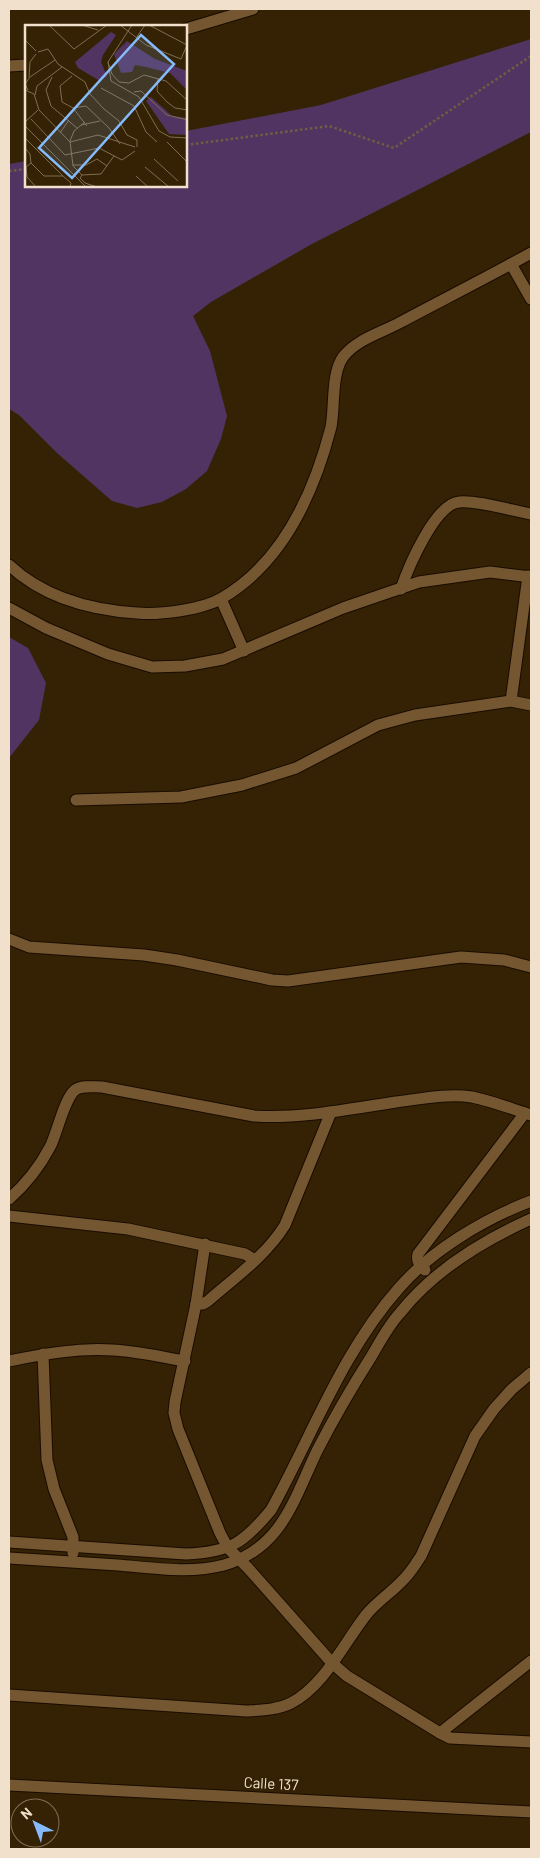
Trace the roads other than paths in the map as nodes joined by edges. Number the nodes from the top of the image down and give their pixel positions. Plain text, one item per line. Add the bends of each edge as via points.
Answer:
1 (253, 9) edge
2 (188, 29) edge
3 (25, 65) edge
4 (9, 66) edge
5 (531, 253) edge
6 (511, 264) junction
7 (531, 299) edge
8 (531, 514) edge
9 (9, 565) edge
10 (529, 576) edge
11 (401, 589) junction
12 (220, 599) junction
13 (9, 608) edge
14 (244, 651) junction
15 (511, 701) junction
16 (531, 705) edge
17 (76, 800) dead end
18 (9, 940) edge
19 (531, 967) edge
20 (330, 1112) junction
21 (528, 1114) edge
22 (9, 1199) edge
23 (531, 1202) edge
24 (9, 1216) edge
25 (531, 1219) edge
26 (205, 1244) junction
27 (254, 1260) junction
28 (421, 1266) junction
29 (434, 1278) junction
30 (196, 1304) junction
31 (43, 1354) junction
32 (9, 1360) edge
33 (185, 1361) junction
34 (531, 1373) edge
35 (9, 1542) edge
36 (73, 1545) junction
37 (228, 1548) junction
38 (9, 1558) edge
39 (240, 1559) junction
40 (73, 1562) junction
41 (531, 1662) edge
42 (332, 1663) junction
43 (9, 1695) edge
44 (440, 1733) junction
45 (531, 1742) edge
46 (9, 1785) edge
47 (531, 1812) edge

1 - 2 street
3 - 4 street
5 - 6 street
6 - 7 street
6 - 12 street via 354,345 342,359 337,372 331,426 308,494 287,534 267,562
8 - 11 street via 460,501 453,503 426,535
9 - 12 street via 20,576 59,598 104,611 153,614 192,608
10 - 11 street via 490,572 419,582
10 - 15 street
11 - 14 street via 343,608
12 - 14 street
13 - 14 street via 93,648 152,666 185,666 223,659
15 - 16 street
15 - 17 street via 415,715 378,725 296,768 242,785 181,797
18 - 19 street via 29,947 144,955 272,980 297,980 461,957 504,960
20 - 21 street via 453,1096 472,1097
20 - 22 street via 276,1118 254,1116 102,1087 84,1087 76,1090 69,1099 50,1147 18,1192
20 - 27 street via 284,1226 276,1239
21 - 28 street via 418,1254
23 - 28 street via 471,1231
24 - 26 street via 128,1229
25 - 29 street via 478,1246
26 - 27 street via 245,1254
26 - 30 street
27 - 30 street via 208,1301
28 - 29 street
28 - 37 street via 389,1300 345,1366 271,1510 256,1529
29 - 39 street via 399,1313 354,1384 318,1449 290,1512 270,1537
30 - 33 street
31 - 32 street
31 - 33 street via 111,1350
31 - 36 street via 47,1460
33 - 37 street via 174,1413
34 - 42 street via 512,1388 476,1436 414,1567 366,1614
35 - 36 street
36 - 37 street via 186,1554
36 - 40 street
37 - 39 street
38 - 40 street
39 - 40 street via 208,1568 175,1570
39 - 42 street
41 - 44 street
42 - 43 street via 311,1689 291,1703 267,1710
42 - 44 street via 347,1676
44 - 45 street via 450,1738
46 - 47 street, Calle 137

